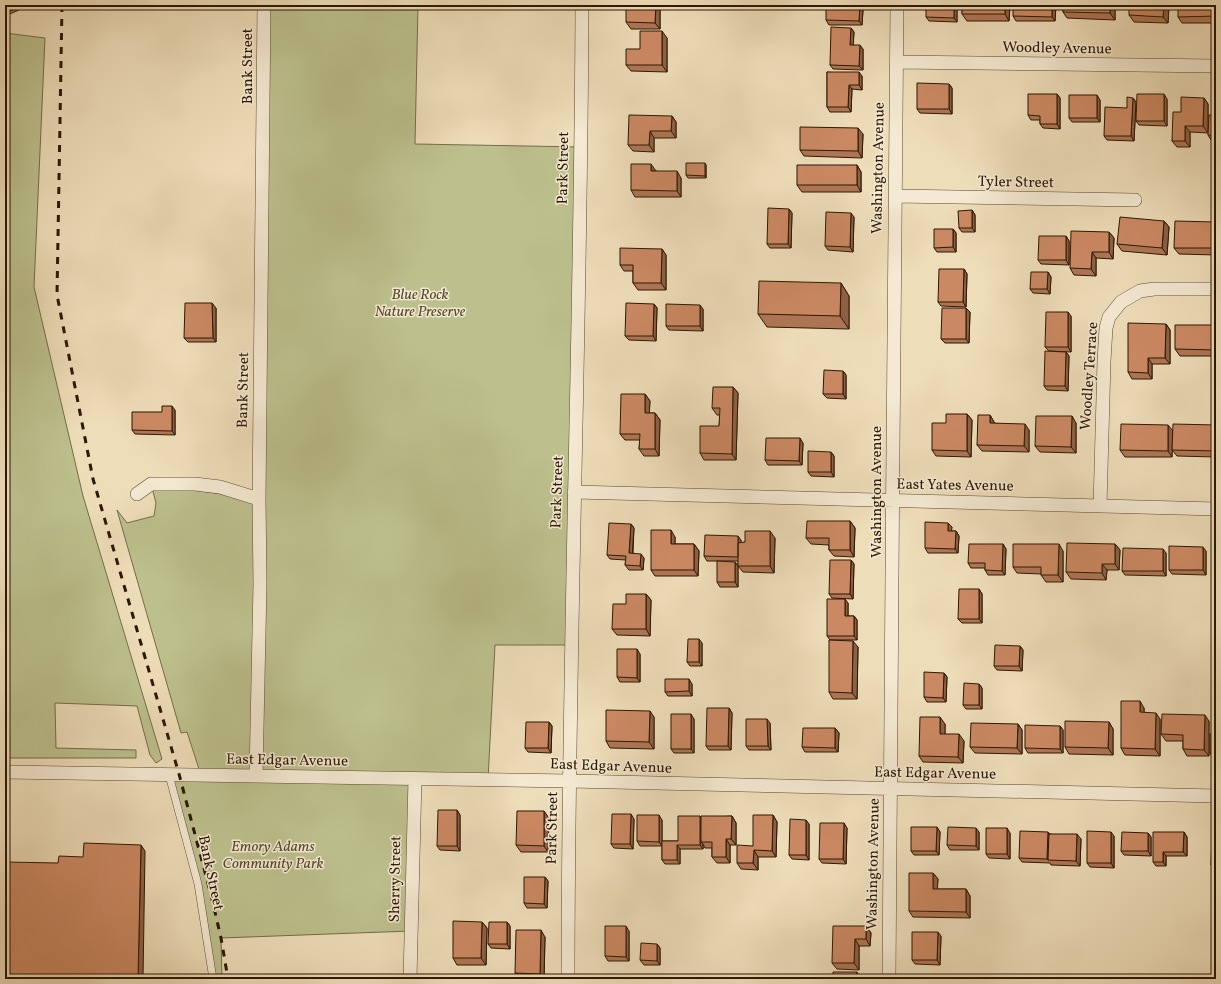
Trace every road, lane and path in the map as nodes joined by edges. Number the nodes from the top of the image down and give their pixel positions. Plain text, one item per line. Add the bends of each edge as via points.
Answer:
1 (264, 5) edge
2 (582, 5) edge
3 (897, 5) edge
4 (897, 62) junction
5 (1216, 66) edge
6 (895, 196) junction
7 (1135, 200) dead end
8 (1216, 289) edge
9 (574, 492) junction
10 (137, 494) dead end
11 (259, 499) junction
12 (892, 501) junction
13 (1100, 506) junction
14 (1216, 508) edge
15 (5, 772) edge
16 (169, 775) junction
17 (256, 776) junction
18 (415, 779) junction
19 (570, 781) junction
20 (891, 789) junction
21 (1216, 796) edge
22 (213, 979) edge
23 (410, 979) edge
24 (568, 979) edge
25 (889, 979) edge

1 - 11 street, Bank Street
2 - 9 street, Park Street
3 - 4 street, Washington Avenue
4 - 5 street, Woodley Avenue
4 - 6 street, Washington Avenue
6 - 7 street, Tyler Street
6 - 12 street, Washington Avenue
8 - 13 street, Woodley Terrace via 1167,288 1140,291 1121,302 1109,317 1104,361
9 - 12 street, East Yates Avenue
9 - 19 street, Park Street
10 - 11 street via 151,484 195,484 220,486
11 - 17 street, Bank Street
12 - 13 street, East Yates Avenue
12 - 20 street, Washington Avenue
13 - 14 street, East Yates Avenue
15 - 16 street, East Edgar Avenue
16 - 17 street, East Edgar Avenue
16 - 22 lane, Bank Street via 198,884
17 - 18 street, East Edgar Avenue
18 - 19 street, East Edgar Avenue
18 - 23 street, Sherry Street
19 - 20 street, East Edgar Avenue
19 - 24 street, Park Street
20 - 21 street, East Edgar Avenue
20 - 25 street, Washington Avenue

